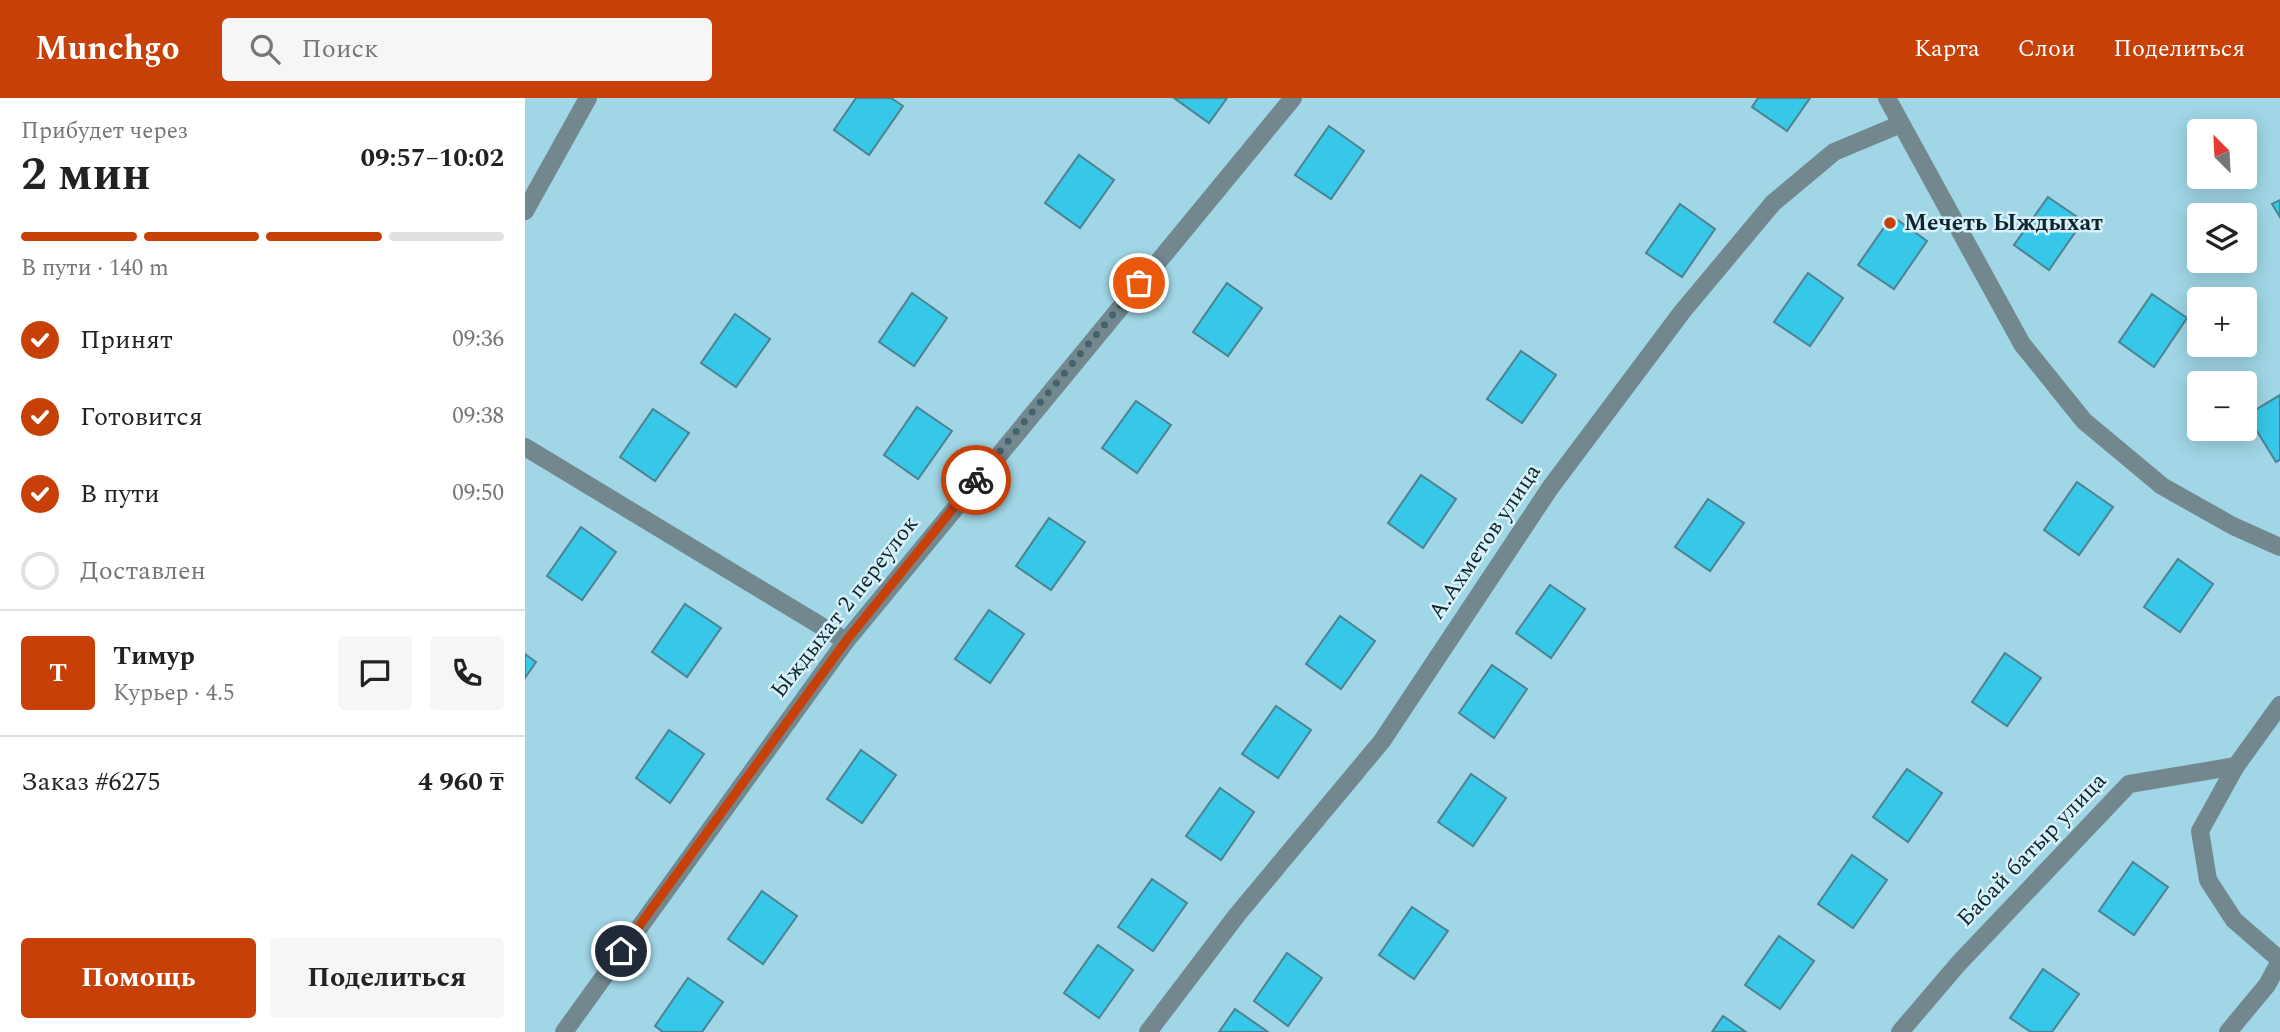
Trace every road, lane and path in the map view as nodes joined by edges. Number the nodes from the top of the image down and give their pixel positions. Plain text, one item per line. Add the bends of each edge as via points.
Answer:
1 (588, 98) edge
2 (1293, 98) edge
3 (1887, 98) edge
4 (1901, 124) junction
5 (525, 211) edge
6 (525, 447) edge
7 (2280, 547) edge
8 (846, 641) junction
9 (2280, 705) edge
10 (2236, 766) junction
11 (2280, 961) edge
12 (564, 1032) edge
13 (1148, 1032) edge
14 (1900, 1032) edge
15 (2228, 1032) edge

1 - 5 street
2 - 8 street, Ыждыхат 2 переулок
3 - 4 street
4 - 7 street via 2022,344 2084,421 2162,486
4 - 13 street, А.Ахметов улица via 1834,152 1773,203 1550,488 1382,741 1237,915
6 - 8 street
8 - 12 street, Ыждыхат 2 переулок
9 - 10 street
10 - 11 street via 2200,831 2208,880 2234,920
10 - 14 street, Бабай батыр улица via 2129,784
11 - 15 street via 2267,985

